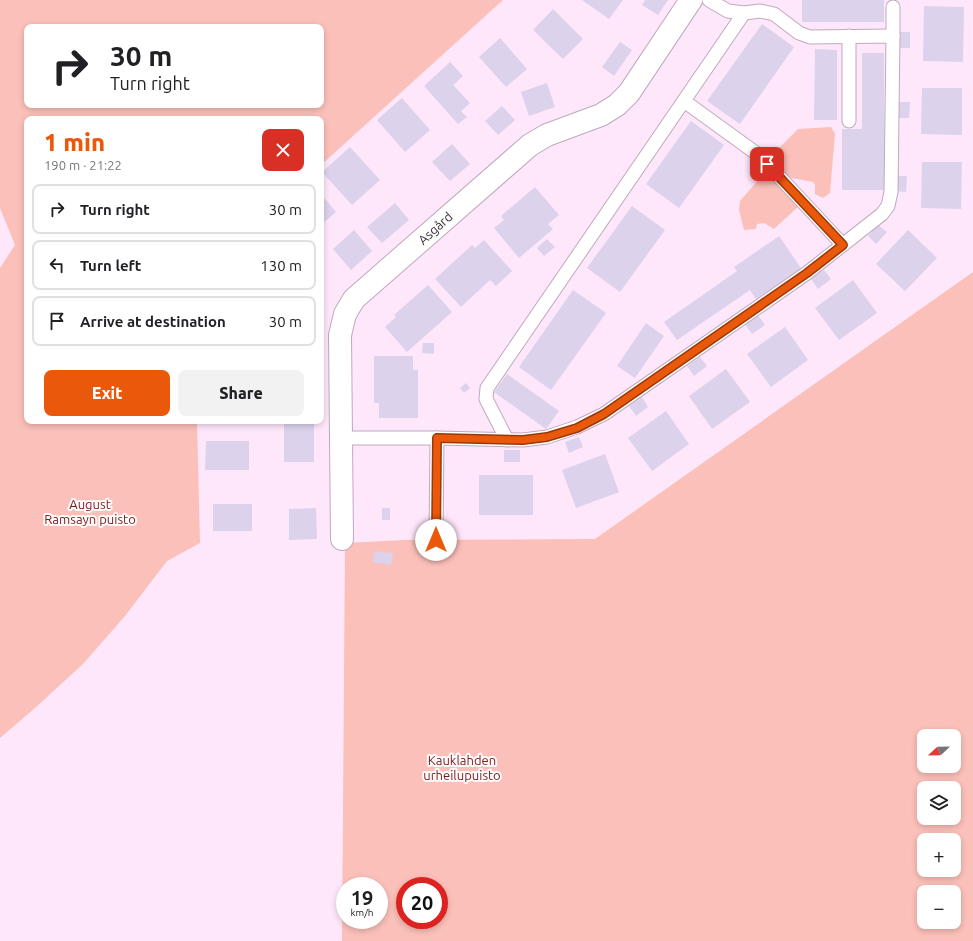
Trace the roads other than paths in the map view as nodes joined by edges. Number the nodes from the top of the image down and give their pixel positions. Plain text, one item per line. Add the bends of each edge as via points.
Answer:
1 (691, 0) edge
2 (709, 0) edge
3 (893, 7) dead end
4 (744, 12) junction
5 (850, 36) junction
6 (893, 36) junction
7 (684, 101) junction
8 (849, 121) dead end
9 (843, 245) junction
10 (342, 438) junction
11 (437, 438) junction
12 (507, 440) junction
13 (342, 539) dead end
14 (436, 540) dead end

1 - 10 street, Asgård via 630,94 601,115 547,136 530,146 354,299 345,314 340,335
2 - 4 lane via 728,11
3 - 6 lane
4 - 5 lane via 760,11 774,14 799,33 810,37
4 - 7 lane
5 - 6 lane
5 - 8 lane
6 - 9 lane via 891,192 888,206 882,214
7 - 9 lane via 760,156
7 - 12 lane via 487,388 486,400
9 - 12 lane via 807,273 604,414 577,428 547,437
10 - 11 lane
10 - 13 street, Asgård
11 - 12 lane
11 - 14 lane

